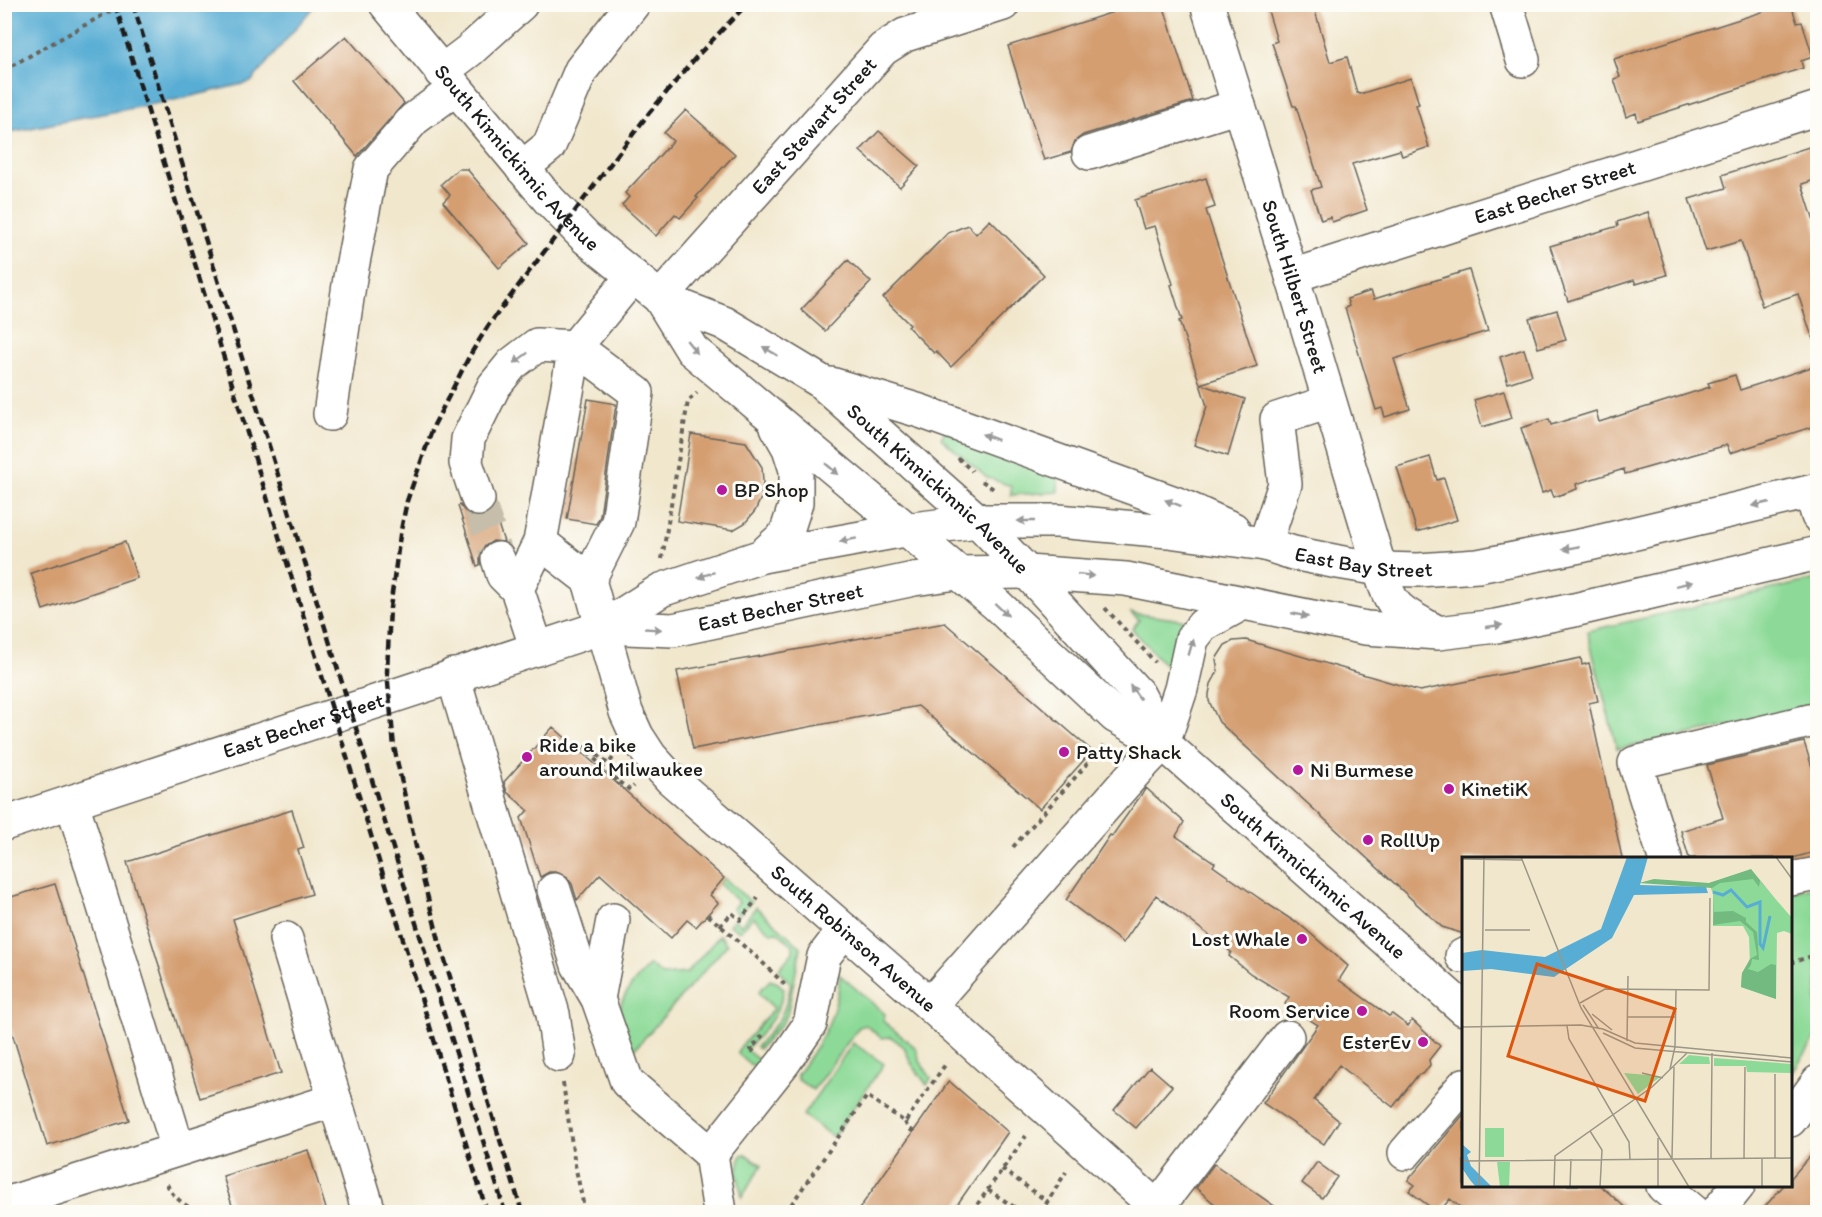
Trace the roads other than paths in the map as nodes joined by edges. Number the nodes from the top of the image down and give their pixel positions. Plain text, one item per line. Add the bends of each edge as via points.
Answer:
1 (386, 4) edge
2 (521, 4) edge
3 (633, 4) edge
4 (1003, 4) edge
5 (1207, 4) edge
6 (1506, 4) edge
7 (1523, 60) dead end
8 (448, 80) junction
9 (1239, 106) junction
10 (1818, 108) edge
11 (1089, 153) dead end
12 (522, 168) junction
13 (633, 276) junction
14 (1292, 276) junction
15 (660, 298) junction
16 (575, 347) junction
17 (820, 381) junction
18 (1329, 402) junction
19 (330, 414) dead end
20 (771, 417) junction
21 (478, 499) tunnel mouth
22 (1815, 499) edge
23 (978, 521) junction
24 (905, 530) junction
25 (540, 542) junction
26 (1265, 544) junction
27 (1818, 553) edge
28 (762, 556) junction
29 (498, 559) tunnel mouth
30 (1380, 569) junction
31 (1027, 572) junction
32 (957, 573) junction
33 (589, 580) junction
34 (517, 589) junction
35 (1243, 603) junction
36 (603, 627) junction
37 (1438, 633) junction
38 (537, 649) junction
39 (453, 675) junction
40 (1818, 719) edge
41 (1163, 743) junction
42 (72, 802) junction
43 (4, 824) edge
44 (1665, 857) edge
45 (1818, 874) edge
46 (1792, 879) edge
47 (554, 890) dead end
48 (613, 920) dead end
49 (844, 930) junction
50 (286, 939) dead end
51 (598, 999) junction
52 (930, 1005) junction
53 (1462, 1007) edge
54 (1287, 1038) dead end
55 (559, 1055) road end
56 (1818, 1082) edge
57 (1462, 1087) edge
58 (335, 1100) junction
59 (1792, 1119) edge
60 (1405, 1153) dead end
61 (711, 1154) junction
62 (171, 1162) junction
63 (1665, 1187) edge
64 (1736, 1187) edge
65 (8, 1202) edge
66 (1144, 1206) edge
67 (369, 1212) edge
68 (720, 1212) edge
69 (1694, 1212) edge
70 (1717, 1212) edge

1 - 8 main road, South Kinnickinnic Avenue
2 - 8 main road via 470,50
3 - 12 main road via 581,70 549,146
4 - 15 main road, East Stewart Street via 905,35 883,49
5 - 9 main road, South Hilbert Street
6 - 7 main road
8 - 12 main road, South Kinnickinnic Avenue
8 - 19 main road via 371,169
9 - 11 main road
9 - 14 main road, South Hilbert Street
10 - 14 main road, East Becher Street
12 - 13 main road, South Kinnickinnic Avenue via 586,238
13 - 15 main road, South Kinnickinnic Avenue
13 - 16 main road
14 - 18 main road, South Hilbert Street
17 -> 15 main road, South Kinnickinnic Avenue via 724,323
15 -> 20 main road, South Kinnickinnic Avenue via 692,350
16 -> 21 main road via 537,345 512,364 494,386 468,439 466,463
16 - 25 main road
16 - 33 main road via 637,393 618,522
17 - 23 main road, South Kinnickinnic Avenue
26 -> 17 main road via 1180,505 920,411
18 - 26 main road via 1277,419 1285,484
18 - 30 main road, South Hilbert Street
20 -> 24 main road, South Kinnickinnic Avenue
20 - 28 main road via 789,448 798,487 786,534
22 -> 30 main road, East Bay Street via 1478,566
23 - 24 main road, East Bay Street
26 -> 23 main road, East Bay Street via 1070,522
23 - 31 main road, South Kinnickinnic Avenue
24 -> 28 main road, East Becher Street
24 - 32 main road, South Kinnickinnic Avenue
25 - 33 main road
25 - 34 main road
26 - 30 main road, East Bay Street via 1315,558
37 -> 27 main road via 1553,615
28 -> 36 main road, East Becher Street via 661,590
29 - 34 main road via 503,575
30 - 37 main road, South Hilbert Street via 1387,594 1401,612
31 - 32 main road
31 -> 35 main road via 1126,579
41 -> 31 main road, South Kinnickinnic Avenue via 1138,694
36 -> 32 main road, East Becher Street via 673,630
32 -> 41 main road, South Kinnickinnic Avenue via 996,604 1114,716
33 - 36 main road, South Robinson Avenue
34 - 38 main road
35 -> 37 main road via 1366,628
41 -> 35 main road via 1192,639 1203,625
36 - 38 main road, East Becher Street
36 - 49 main road, South Robinson Avenue via 626,712 650,756 670,778
38 - 39 main road, East Becher Street
39 - 42 main road, East Becher Street
39 - 55 main road via 553,1014
40 - 44 main road via 1635,763
41 - 52 main road
41 - 53 main road, South Kinnickinnic Avenue
42 - 43 main road, East Becher Street
42 - 62 main road
45 - 46 main road
47 - 51 main road via 578,965
48 - 51 main road
49 - 52 main road, South Robinson Avenue
49 - 61 main road via 824,956 810,1024
50 - 58 main road
51 - 61 main road via 627,1082
52 - 66 main road, South Robinson Avenue
54 - 66 main road
56 - 59 main road
57 - 60 main road
58 - 62 main road
58 - 67 main road
61 - 68 main road
62 - 65 main road
63 - 69 main road
64 - 70 main road

